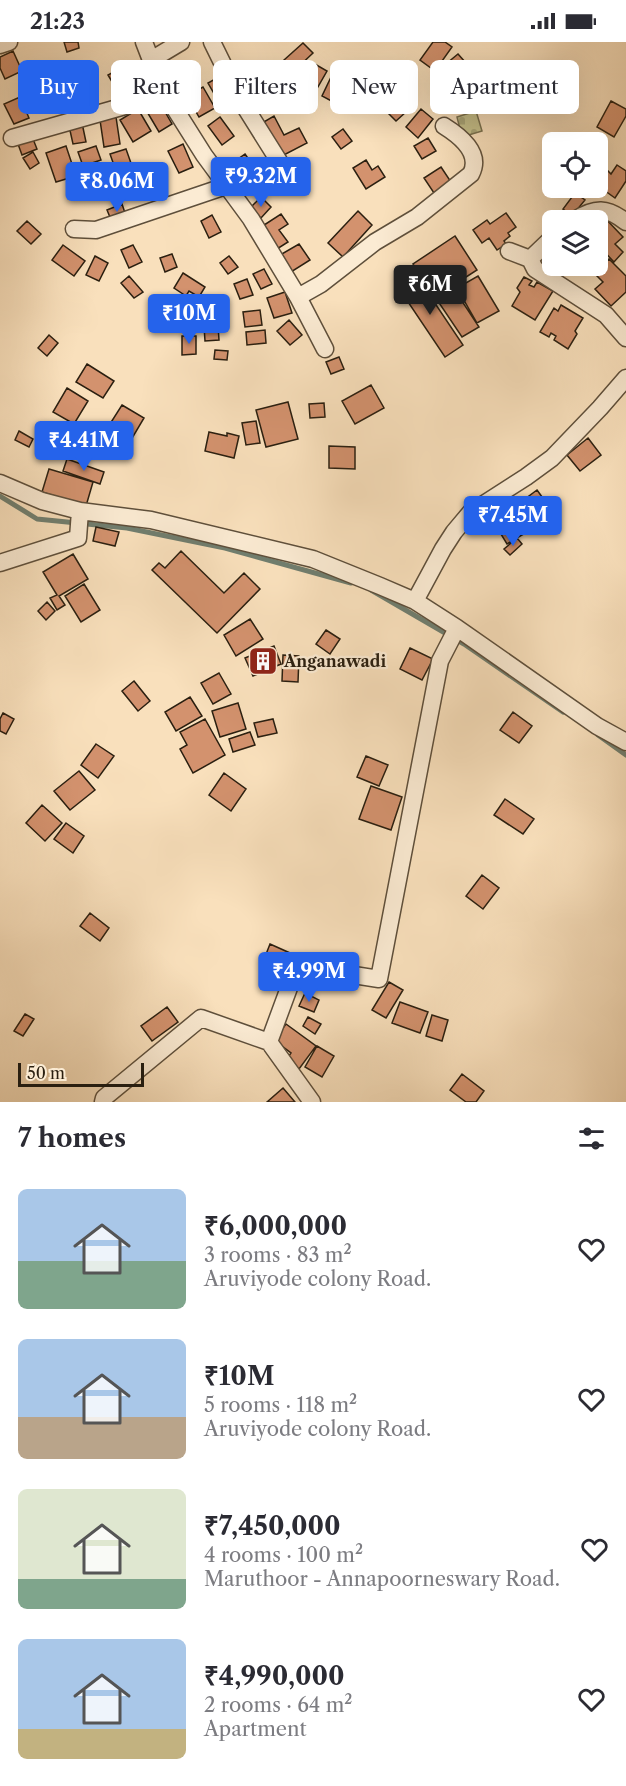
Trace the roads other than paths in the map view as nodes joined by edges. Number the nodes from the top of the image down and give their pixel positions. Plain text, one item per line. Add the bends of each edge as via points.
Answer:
1 (9, 42) edge
2 (144, 42) edge
3 (181, 42) edge
4 (212, 42) edge
5 (0, 45) edge
6 (150, 60) joint
7 (111, 110) edge
8 (179, 114) edge
9 (444, 126) dead end
10 (12, 138) dead end
11 (287, 174) dead end
12 (226, 186) junction
13 (608, 212) edge
14 (626, 222) edge
15 (74, 229) dead end
16 (542, 248) edge
17 (509, 251) dead end
18 (530, 259) junction
19 (298, 297) junction
20 (626, 338) edge
21 (325, 349) dead end
22 (626, 378) edge
23 (0, 483) edge
24 (80, 511) junction
25 (0, 564) edge
26 (415, 601) junction
27 (457, 628) junction
28 (626, 742) edge
29 (269, 1042) junction
30 (103, 1102) edge
31 (312, 1102) edge

1 - 5 street
2 - 6 street
3 - 6 street
4 - 11 street via 240,99
7 - 10 street
8 - 12 street
9 - 19 street via 458,135 470,151 474,162 471,174 417,217
12 - 15 street via 96,230
12 - 19 street via 251,219
13 - 14 street
16 - 18 street
17 - 18 street
18 - 20 street via 534,269 606,315
19 - 21 street
22 - 26 street via 552,458 470,513 443,549
23 - 24 street via 42,501
24 - 25 street via 78,538
24 - 26 street via 151,520 313,559
26 - 27 street
27 - 28 street
27 - 29 street via 440,661 379,978 297,966
29 - 30 street via 201,1017
29 - 31 street

